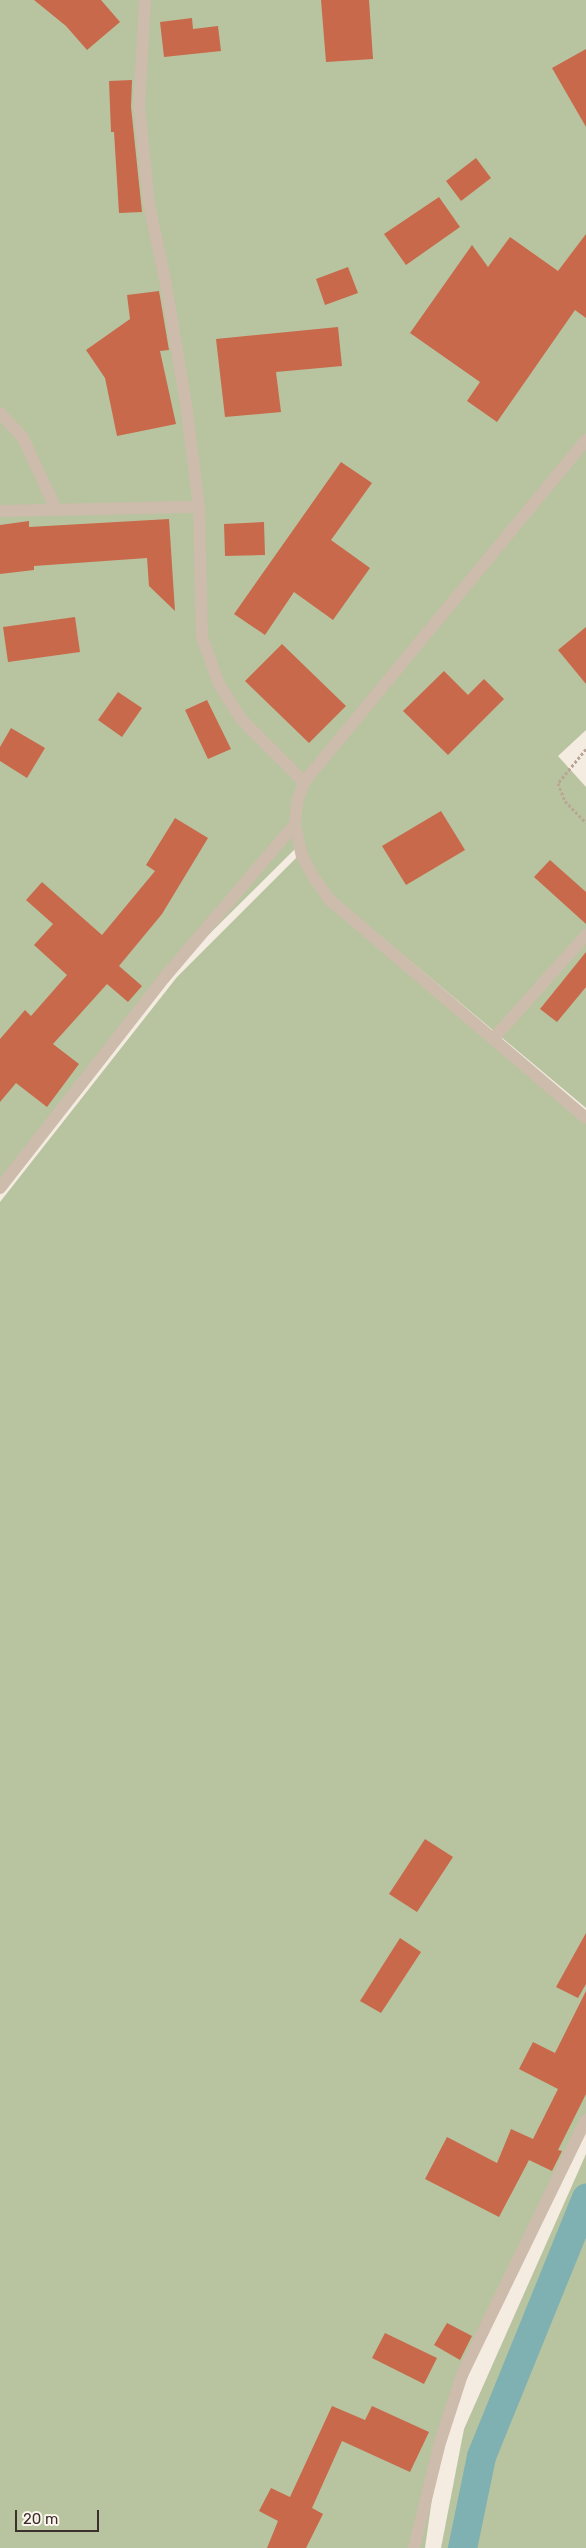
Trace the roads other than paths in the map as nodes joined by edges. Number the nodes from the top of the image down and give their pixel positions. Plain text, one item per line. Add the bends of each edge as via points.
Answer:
1 (145, 0) edge
2 (0, 412) edge
3 (586, 440) edge
4 (199, 507) junction
5 (56, 509) junction
6 (0, 511) edge
7 (304, 782) junction
8 (295, 824) junction
9 (586, 935) edge
10 (493, 1039) junction
11 (586, 1118) edge
12 (0, 1188) edge
13 (586, 2120) edge
14 (414, 2548) edge

1 - 4 street via 139,106 149,204 186,404
2 - 5 street via 23,438
3 - 7 street
4 - 5 street
4 - 7 street via 202,638 219,684 241,719
5 - 6 street
7 - 8 street via 297,802
8 - 10 street via 302,856 331,901
8 - 12 street via 164,978
9 - 10 street
10 - 11 street
13 - 14 street via 462,2375 439,2446

